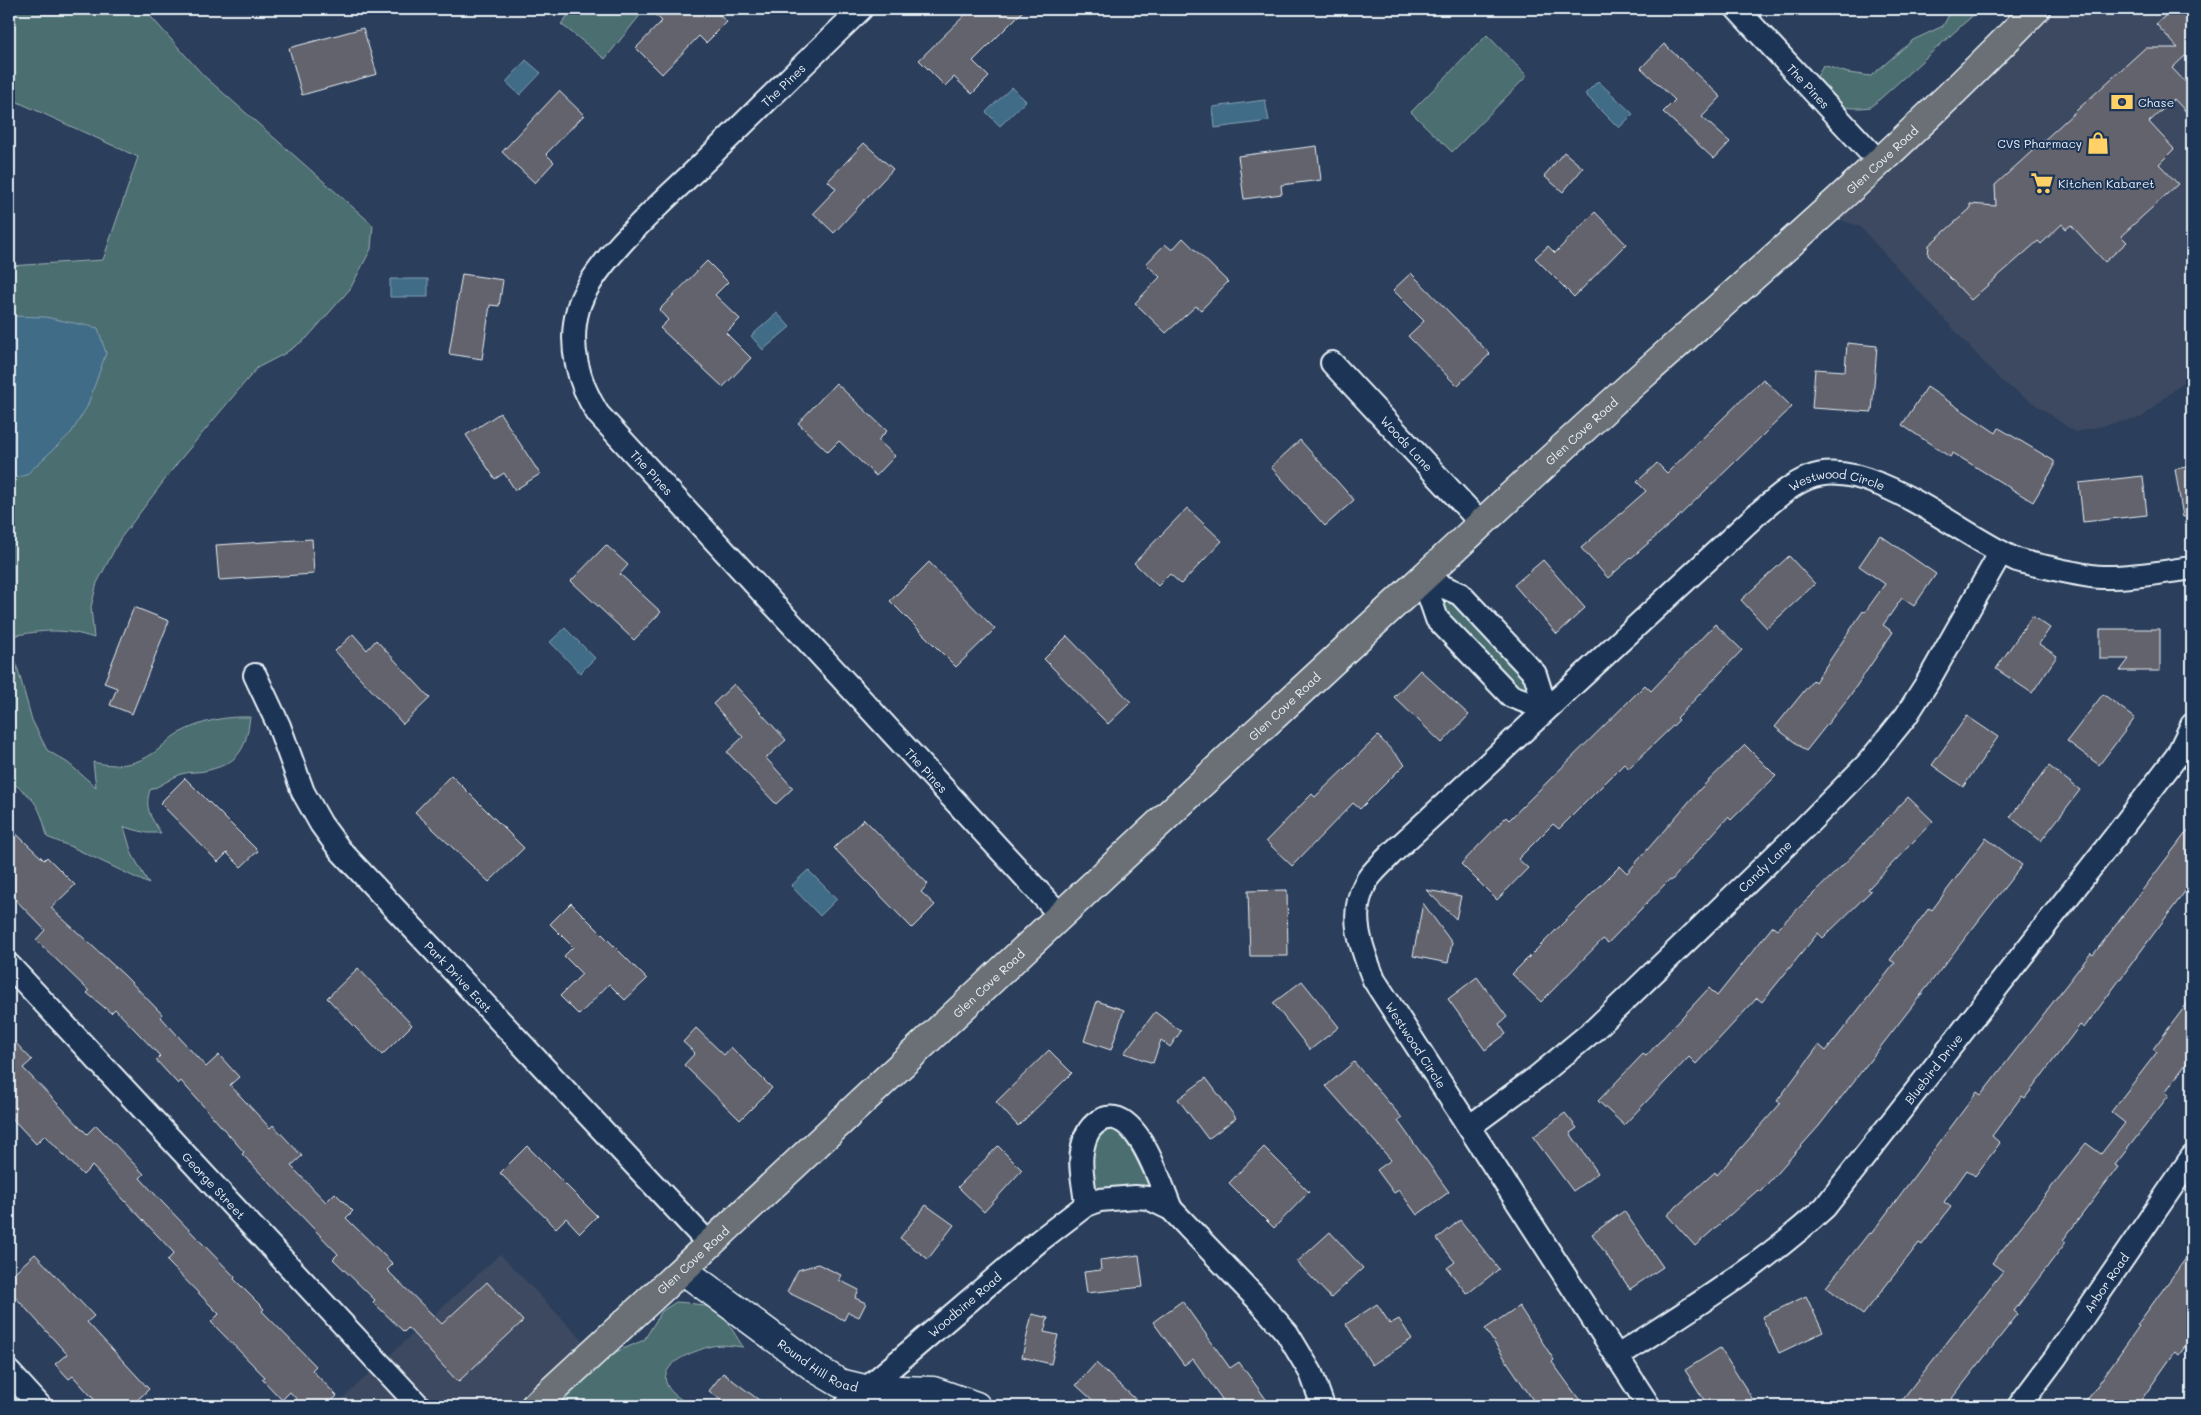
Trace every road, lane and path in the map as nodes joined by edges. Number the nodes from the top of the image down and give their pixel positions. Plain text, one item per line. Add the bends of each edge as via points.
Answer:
1 (861, 9) edge
2 (1737, 9) edge
3 (2036, 9) edge
4 (1879, 162) junction
5 (1332, 363) dead end
6 (1482, 524) junction
7 (2001, 552) junction
8 (2192, 568) edge
9 (1422, 578) junction
10 (255, 675) dead end
11 (1546, 709) junction
12 (2192, 725) edge
13 (1061, 916) junction
14 (9, 965) edge
15 (1469, 1127) junction
16 (2192, 1157) edge
17 (1086, 1205) junction
18 (1171, 1209) junction
19 (710, 1244) junction
20 (683, 1270) junction
21 (1618, 1356) junction
22 (9, 1372) edge
23 (855, 1398) edge
24 (40, 1406) edge
25 (419, 1406) edge
26 (535, 1406) edge
27 (976, 1406) edge
28 (1323, 1406) edge
29 (1649, 1406) edge
30 (2019, 1406) edge

1 - 13 street, The Pines via 629,235 588,285 578,309 573,342 577,367 586,396 598,414
2 - 4 street, The Pines
3 - 4 main road, Glen Cove Road via 1971,77
4 - 6 main road, Glen Cove Road
5 - 6 street, Woods Lane
6 - 9 main road, Glen Cove Road
7 - 8 street, Westwood Circle via 2018,560 2101,577
7 - 11 street, Westwood Circle via 1884,485 1842,473 1808,477 1756,515
7 - 15 street, Candy Lane via 1927,684 1868,763 1594,1029
9 - 11 street via 1460,594 1535,674
9 - 11 street via 1437,619 1511,696
9 - 13 main road, Glen Cove Road
10 - 19 street, Park Drive East via 279,726 303,792 340,850
11 - 15 street, Westwood Circle via 1390,855 1365,883 1358,903 1356,918 1360,943 1374,980
12 - 21 street, Bluebird Drive via 2177,756 1825,1207 1791,1239 1747,1272
13 - 19 main road, Glen Cove Road
14 - 25 street, George Street
15 - 21 street, Westwood Circle
16 - 30 street, Arbor Road
17 - 18 street, Woodbine Road via 1134,1196 1148,1198
17 - 18 street, Woodbine Road via 1081,1154 1087,1132 1094,1123 1108,1118 1119,1119 1144,1144
17 - 23 street, Woodbine Road via 1038,1241
18 - 28 street, Woodbine Road via 1286,1333 1311,1374
19 - 20 main road, Glen Cove Road
20 - 23 street, Round Hill Road via 840,1383
20 - 26 main road, Glen Cove Road
21 - 29 street, Westwood Circle
22 - 24 street
23 - 27 street, Round Hill Road via 934,1391

